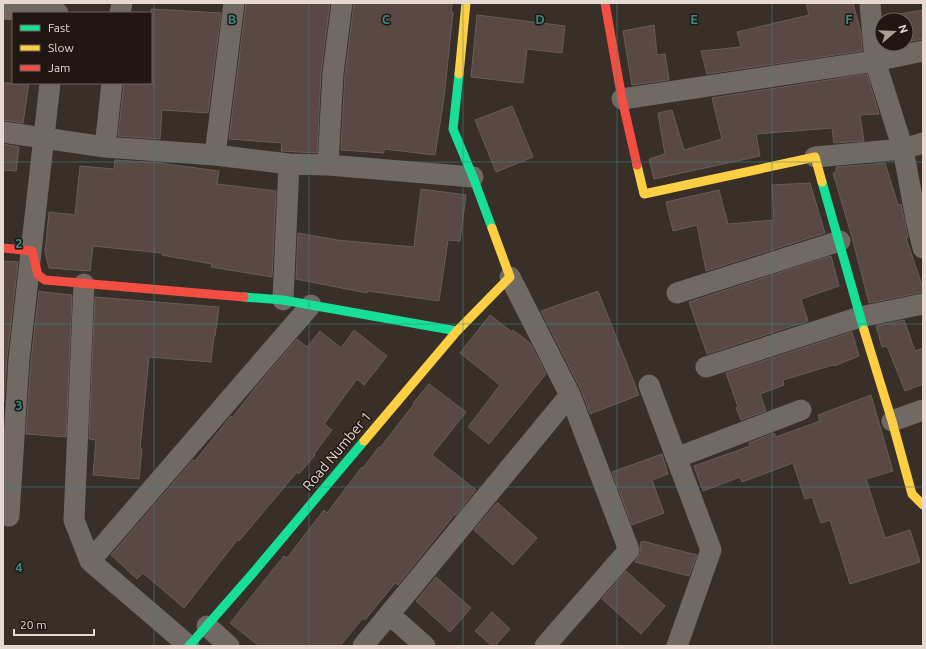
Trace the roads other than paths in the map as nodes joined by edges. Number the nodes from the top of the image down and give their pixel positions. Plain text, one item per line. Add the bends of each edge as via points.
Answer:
1 (234, 3) edge
2 (342, 3) edge
3 (466, 3) edge
4 (870, 3) edge
5 (608, 4) edge
6 (3, 9) edge
7 (44, 12) edge
8 (923, 51) edge
9 (876, 61) junction
10 (50, 84) edge
11 (112, 84) edge
12 (622, 99) junction
13 (3, 132) edge
14 (44, 138) junction
15 (913, 146) edge
16 (105, 147) junction
17 (215, 155) junction
18 (815, 157) junction
19 (289, 164) junction
20 (328, 165) junction
21 (473, 177) junction
22 (919, 218) edge
23 (840, 241) junction
24 (3, 248) edge
25 (923, 248) edge
26 (32, 251) junction
27 (510, 277) junction
28 (84, 284) junction
29 (677, 293) dead end
30 (283, 300) junction
31 (923, 304) edge
32 (311, 305) junction
33 (860, 316) junction
34 (457, 330) junction
35 (11, 358) edge
36 (706, 367) dead end
37 (649, 385) dead end
38 (570, 395) junction
39 (801, 410) dead end
40 (923, 410) edge
41 (892, 421) junction
42 (676, 458) junction
43 (923, 505) edge
44 (3, 514) edge
45 (90, 561) junction
46 (389, 614) junction
47 (207, 626) junction
48 (189, 646) edge
49 (230, 646) edge
50 (363, 646) edge
51 (425, 646) edge
52 (545, 646) edge
53 (677, 646) edge

1 - 17 street
2 - 20 street via 333,73
3 - 21 street via 453,129
4 - 9 street
5 - 12 street
6 - 7 street
8 - 9 street
9 - 12 street
9 - 15 street
10 - 14 street
11 - 16 street
12 - 18 street via 644,194
13 - 14 street
14 - 16 street
14 - 26 street
15 - 18 street
15 - 22 street
16 - 17 street
17 - 19 street
18 - 23 street
19 - 20 street
19 - 30 street
20 - 21 street
21 - 27 street
22 - 25 street
23 - 29 street
23 - 33 street
24 - 26 street
26 - 28 street via 38,275 45,280
26 - 35 street
27 - 34 street, Road Number 1
27 - 38 street
28 - 30 street
28 - 45 street via 74,520
30 - 32 street
31 - 33 street
32 - 34 street
32 - 45 street
33 - 36 street
33 - 41 street
34 - 47 street, Road Number 1
35 - 44 street via 9,516
37 - 42 street
38 - 46 street
38 - 52 street via 629,550
39 - 42 street
40 - 41 street
41 - 43 street via 912,494
42 - 53 street via 711,550
45 - 48 street
46 - 50 street
46 - 51 street
47 - 48 street, Road Number 1
47 - 49 street

